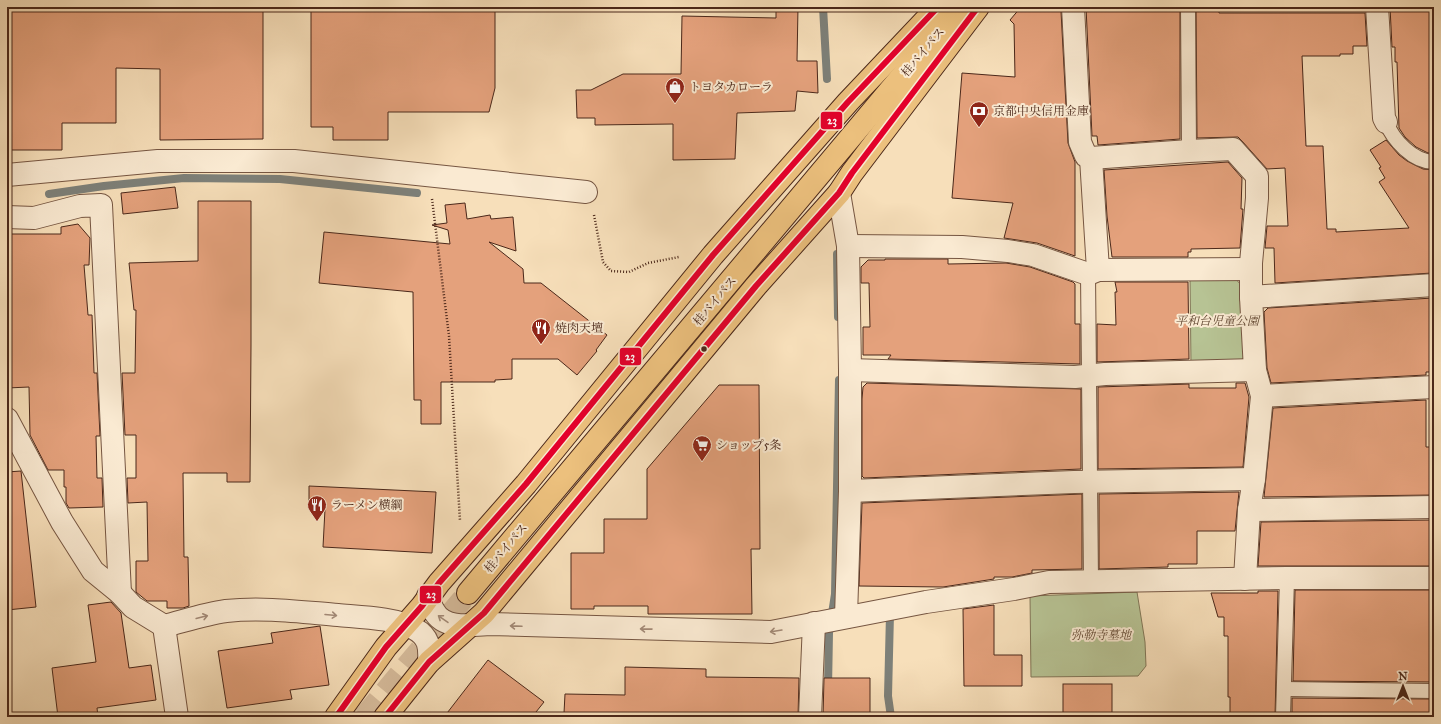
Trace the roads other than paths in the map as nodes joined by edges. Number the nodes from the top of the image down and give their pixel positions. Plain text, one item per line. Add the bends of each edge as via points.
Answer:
1 (938, 7) edge
2 (960, 7) edge
3 (978, 7) edge
4 (1073, 7) edge
5 (1188, 7) edge
6 (1378, 7) edge
7 (1386, 122) joint
8 (1189, 151) junction
9 (1092, 158) junction
10 (1434, 162) edge
11 (7, 175) edge
12 (586, 192) road end
13 (839, 193) junction
14 (7, 217) edge
15 (848, 246) junction
16 (1251, 269) junction
17 (1093, 272) junction
18 (1434, 285) edge
19 (1251, 297) junction
20 (850, 370) junction
21 (1255, 370) junction
22 (1089, 376) junction
23 (1434, 387) edge
24 (1262, 396) junction
25 (7, 418) edge
26 (1254, 479) junction
27 (1090, 482) junction
28 (850, 491) junction
29 (1434, 507) edge
30 (1249, 510) junction
31 (1287, 578) junction
32 (1434, 578) edge
33 (1245, 579) junction
34 (1091, 581) junction
35 (120, 593) junction
36 (468, 593) tunnel mouth
37 (428, 596) junction
38 (846, 617) junction
39 (814, 623) junction
40 (406, 624) junction
41 (470, 625) junction
42 (164, 626) junction
43 (429, 662) junction
44 (1284, 689) junction
45 (1434, 691) edge
46 (177, 717) edge
47 (336, 717) edge
48 (385, 717) edge
49 (810, 717) edge
50 (1283, 717) edge

1 - 37 highway via 848,102 713,255 526,484
2 - 36 highway, 桂バイパス
3 - 13 highway
4 - 9 street via 1080,142 1086,156
5 - 8 lane
6 - 7 street
7 - 10 lane via 1390,132 1408,153
8 - 9 street
8 - 16 street via 1232,149 1257,176
9 - 17 street
11 - 12 street via 158,161 287,161
13 - 15 street
13 - 41 highway via 756,286 484,613
14 - 35 street via 34,218 80,206 101,204
15 - 17 street via 962,247 1008,251 1034,255
15 - 20 street
16 - 17 street
16 - 19 street
17 - 22 lane
18 - 19 street
19 - 21 street
20 - 22 street
20 - 28 street
21 - 22 street
21 - 24 street
22 - 27 lane
23 - 24 street
24 - 26 street
25 - 35 street via 62,522 93,571
26 - 27 street
26 - 30 street
27 - 28 street
27 - 34 lane
28 - 38 street
29 - 30 street
30 - 33 street
31 - 32 street
31 - 33 street
31 - 44 lane
33 - 34 street
34 - 38 street via 1049,582
35 - 42 street via 133,607
37 - 40 highway
41 -> 37 street via 445,622 434,612
38 - 39 street
39 -> 41 street via 771,632
39 - 49 street
42 -> 40 street via 224,612 249,610 353,616
40 - 43 street via 426,637 430,649
40 - 47 highway via 386,647
41 - 43 highway
42 - 46 street
43 - 48 highway
44 - 45 lane
44 - 50 lane

